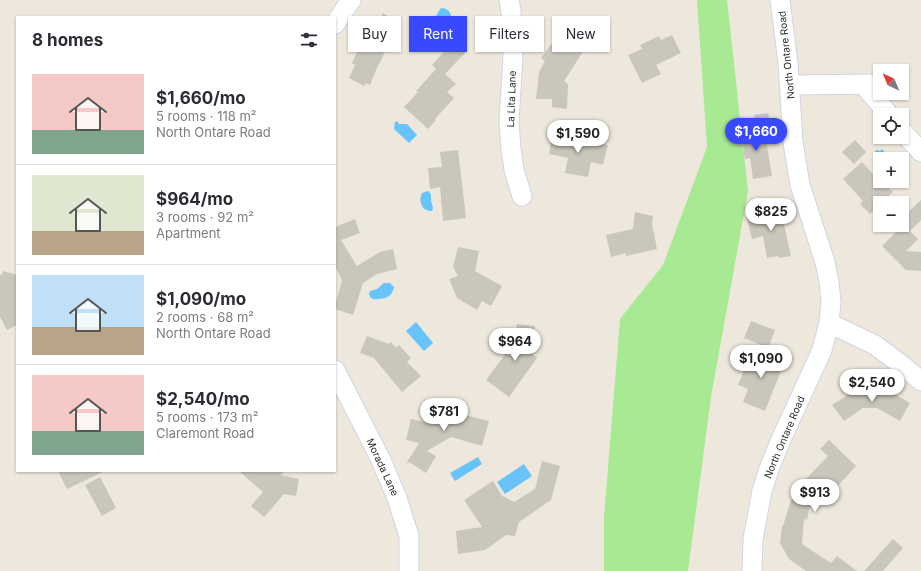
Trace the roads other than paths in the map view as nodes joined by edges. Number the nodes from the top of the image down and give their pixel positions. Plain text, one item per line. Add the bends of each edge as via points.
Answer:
1 (351, 0) edge
2 (509, 0) edge
3 (780, 0) edge
4 (336, 22) edge
5 (872, 84) edge
6 (790, 85) junction
7 (885, 108) edge
8 (909, 139) edge
9 (921, 152) edge
10 (522, 196) dead end
11 (829, 323) junction
12 (336, 372) edge
13 (921, 381) edge
14 (409, 571) edge
15 (752, 571) edge

1 - 4 street
2 - 10 street, La Lita Lane via 513,56 509,121 514,170
3 - 6 street, North Ontare Road
5 - 6 street
5 - 7 street
6 - 11 street, North Ontare Road via 793,142 800,185 829,282
8 - 9 street
11 - 13 street via 875,345
11 - 15 street, North Ontare Road via 822,350 769,469 761,495 753,539
12 - 14 street, Morada Lane via 381,460 397,498 409,536

